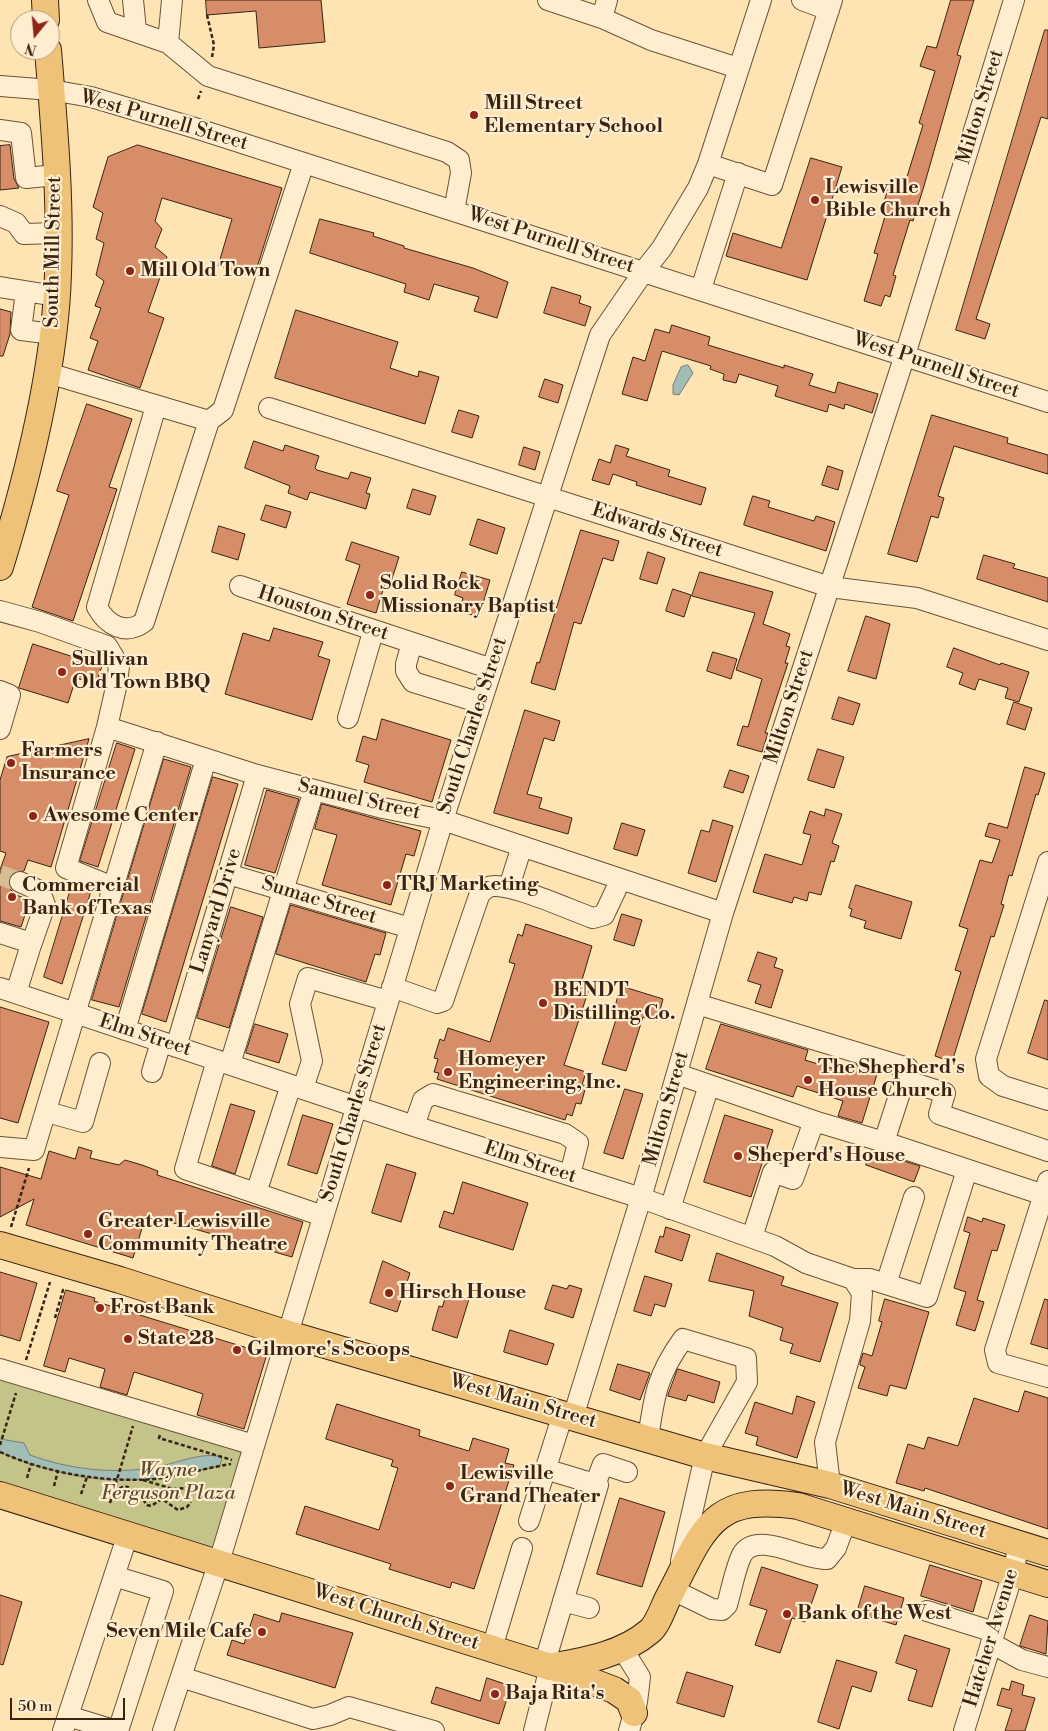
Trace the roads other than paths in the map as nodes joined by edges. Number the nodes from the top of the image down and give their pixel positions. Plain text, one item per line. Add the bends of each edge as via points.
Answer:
1 (98, 0) edge
2 (133, 0) edge
3 (172, 0) edge
4 (548, 0) edge
5 (761, 0) edge
6 (802, 0) edge
7 (1014, 0) edge
8 (830, 5) edge
9 (604, 9) edge
10 (136, 30) junction
11 (168, 43) junction
12 (49, 60) edge
13 (738, 68) junction
14 (0, 86) edge
15 (51, 90) junction
16 (0, 130) edge
17 (304, 163) junction
18 (708, 164) junction
19 (738, 173) junction
20 (56, 175) junction
21 (454, 210) junction
22 (0, 216) edge
23 (58, 233) junction
24 (644, 270) junction
25 (0, 287) edge
26 (701, 289) junction
27 (26, 292) junction
28 (56, 296) junction
29 (53, 334) junction
30 (905, 355) junction
31 (48, 373) junction
32 (1048, 402) edge
33 (156, 406) junction
34 (269, 408) dead end
35 (209, 421) junction
36 (547, 495) junction
37 (0, 567) edge
38 (240, 586) dead end
39 (830, 587) junction
40 (0, 611) edge
41 (373, 632) junction
42 (1048, 640) edge
43 (412, 643) junction
44 (492, 669) junction
45 (0, 691) edge
46 (481, 702) junction
47 (348, 718) dead end
48 (107, 727) junction
49 (0, 730) edge
50 (157, 742) junction
51 (206, 759) junction
52 (257, 775) junction
53 (314, 790) junction
54 (443, 820) junction
55 (522, 846) junction
56 (1048, 862) edge
57 (228, 874) junction
58 (622, 879) junction
59 (20, 882) tunnel mouth
60 (113, 887) junction
61 (509, 888) junction
62 (1044, 889) edge
63 (284, 890) junction
64 (723, 913) junction
65 (410, 928) junction
66 (0, 934) edge
67 (30, 948) junction
68 (8, 991) edge
69 (390, 994) junction
70 (697, 1004) junction
71 (76, 1013) junction
72 (125, 1030) junction
73 (169, 1044) junction
74 (224, 1062) junction
75 (100, 1064) dead end
76 (152, 1072) dead end
77 (677, 1074) junction
78 (904, 1080) junction
79 (709, 1085) junction
80 (297, 1086) junction
81 (1048, 1100) edge
82 (356, 1106) junction
83 (47, 1112) junction
84 (814, 1120) junction
85 (414, 1126) junction
86 (884, 1142) junction
87 (0, 1147) edge
88 (1048, 1151) edge
89 (967, 1170) junction
90 (570, 1175) junction
91 (1046, 1188) edge
92 (256, 1193) junction
93 (914, 1197) dead end
94 (641, 1198) junction
95 (670, 1209) junction
96 (323, 1216) junction
97 (5, 1238) edge
98 (752, 1238) junction
99 (853, 1279) junction
100 (886, 1284) junction
101 (288, 1334) junction
102 (0, 1369) edge
103 (1048, 1377) edge
104 (568, 1415) junction
105 (648, 1439) junction
106 (254, 1445) junction
107 (705, 1456) junction
108 (545, 1469) junction
109 (627, 1472) dead end
110 (596, 1485) junction
111 (830, 1485) junction
112 (0, 1495) edge
113 (728, 1510) joint
114 (529, 1521) dead end
115 (846, 1521) junction
116 (128, 1534) junction
117 (1019, 1544) junction
118 (522, 1548) dead end
119 (1048, 1553) edge
120 (219, 1562) junction
121 (1013, 1573) junction
122 (114, 1576) junction
123 (1048, 1584) edge
124 (674, 1588) junction
125 (563, 1601) junction
126 (588, 1608) dead end
127 (926, 1611) dead end
128 (993, 1637) junction
129 (492, 1648) junction
130 (622, 1648) junction
131 (547, 1666) junction
132 (1048, 1667) edge
133 (181, 1677) junction
134 (632, 1722) edge
135 (66, 1724) edge
136 (117, 1731) edge
137 (163, 1731) edge
138 (434, 1731) edge
139 (534, 1731) edge
140 (964, 1731) edge

1 - 10 street via 107,22
2 - 10 street
3 - 11 street
4 - 9 street
5 - 13 street, South Charles Street
6 - 8 street
7 - 30 street, Milton Street
8 - 19 street via 772,185
9 - 13 street via 651,40
10 - 11 street
11 - 21 street via 208,76 447,152 459,160 461,173
12 - 15 main road, South Mill Street
13 - 18 street, South Charles Street
14 - 15 street, West Purnell Street
15 - 17 street, West Purnell Street via 91,97
15 - 20 main road, South Mill Street
16 - 20 street via 21,133 26,178
17 - 21 street, West Purnell Street
17 - 35 street via 223,410
18 - 19 street
18 - 24 street, South Charles Street via 689,203 660,251
19 - 26 street
20 - 23 main road, South Mill Street
21 - 24 street, West Purnell Street
22 - 23 street via 16,223 24,234
23 - 28 main road, South Mill Street
24 - 26 street, West Purnell Street
24 - 36 street, South Charles Street via 600,335
25 - 27 street
26 - 30 street, West Purnell Street
27 - 28 street
27 - 29 street via 21,330
28 - 29 main road, South Mill Street
29 - 31 main road, South Mill Street
30 - 32 street, West Purnell Street
30 - 39 street, Milton Street
31 - 33 street
31 - 37 main road, South Mill Street
33 - 35 street
33 - 35 street via 97,607 104,620 122,628 137,628 144,622
34 - 36 street, Edwards Street
36 - 39 street, Edwards Street
36 - 44 street, South Charles Street
38 - 41 street, Houston Street
39 - 42 street, Edwards Street via 917,598
39 - 64 street, Milton Street
40 - 48 street via 107,646 119,666
41 - 43 street, Houston Street
41 - 47 street
43 - 44 street, Houston Street
43 - 46 street via 406,671 413,682
44 - 46 street, South Charles Street
45 - 49 street via 10,695
46 - 54 street, South Charles Street
48 - 50 street, Samuel Street
48 - 60 street via 66,868
50 - 51 street, Samuel Street
50 - 60 street
51 - 52 street, Samuel Street
51 - 72 street
52 - 53 street, Samuel Street
52 - 57 street, Lanyard Drive
53 - 54 street, Samuel Street
53 - 63 street
54 - 55 street, Samuel Street
54 - 65 street, South Charles Street
55 - 58 street, Samuel Street
55 - 61 street
56 - 62 street
57 - 63 street, Sumac Street
57 - 73 street, Lanyard Drive
58 - 61 street via 604,915 593,918
58 - 64 street, Samuel Street
59 - 67 street via 40,891 45,905
60 - 71 street
61 - 69 street via 493,886 484,889 479,896 443,1001 437,1004
62 - 81 street via 986,1059 989,1076 1003,1086
63 - 65 street, Sumac Street
63 - 74 street
64 - 70 street, Milton Street
65 - 69 street, South Charles Street
66 - 67 street via 25,941
67 - 68 street
68 - 71 street, Elm Street
69 - 80 street via 308,978 300,1004 312,1061
69 - 82 street, South Charles Street
70 - 77 street, Milton Street
70 - 78 street via 908,1068
71 - 72 street, Elm Street
71 - 83 street
72 - 73 street, Elm Street
73 - 74 street, Elm Street
73 - 76 street, Lanyard Drive
74 - 80 street, Elm Street
74 - 92 street via 185,1169
75 - 83 street via 83,1122
77 - 79 street
77 - 94 street, Milton Street
78 - 86 street
78 - 88 street via 945,1093 938,1114
79 - 84 street
79 - 95 street
80 - 82 street, Elm Street
80 - 92 street
82 - 85 street, Elm Street
82 - 96 street, South Charles Street
83 - 87 street via 34,1150
84 - 86 street
84 - 98 street via 793,1179 773,1172
85 - 90 street, Elm Street
85 - 90 street via 422,1100 433,1094 565,1134 578,1143
86 - 89 street
89 - 91 street
89 - 100 street, Elm Street via 927,1297
90 - 94 street, Elm Street
91 - 103 street via 995,1350 998,1363
92 - 96 street
93 - 100 street
94 - 95 street, Elm Street
94 - 104 street, Milton Street
95 - 98 street, Elm Street
96 - 101 street, South Charles Street
97 - 101 main road, West Main Street via 120,1280
98 - 99 street, Elm Street via 775,1246 806,1264
99 - 100 street, Elm Street via 870,1279
99 - 111 street via 862,1292 860,1321 824,1442
101 - 104 main road, West Main Street
101 - 106 street, South Charles Street
102 - 106 street
104 - 105 main road, West Main Street
104 - 108 street, Milton Street
105 - 107 main road, West Main Street
105 - 107 street via 655,1390 667,1362 683,1339 746,1358 747,1382
106 - 120 street, South Charles Street
107 - 111 main road, West Main Street
107 - 124 street
108 - 110 street
108 - 114 street, Milton Street
109 - 110 street via 603,1464
110 - 125 street
111 - 117 main road, West Main Street
112 - 116 main road, West Church Street
113 - 115 main road, West Main Street via 771,1502 798,1506
113 - 124 main road, West Church Street via 697,1541
115 - 121 main road, West Main Street via 908,1548
115 - 124 street via 836,1548 826,1559 814,1559 762,1543 753,1545 743,1554 727,1605 722,1610 712,1609
116 - 120 main road, West Church Street
116 - 122 street
117 - 119 main road, West Main Street
117 - 121 street, Hatcher Avenue
118 - 129 street
120 - 129 main road, West Church Street
120 - 133 street, South Charles Street
121 - 123 main road, West Main Street
121 - 128 street, Hatcher Avenue
122 - 135 street
122 - 136 street via 163,1592
124 - 130 main road, West Church Street via 651,1630
125 - 126 street
125 - 131 street
127 - 128 street
128 - 132 street via 1022,1660
128 - 140 street, Hatcher Avenue
129 - 131 main road, West Church Street
130 - 131 main road, West Church Street via 586,1661
130 - 134 street via 640,1677
131 - 134 main road via 614,1690 629,1700
131 - 139 street
133 - 137 street, South Charles Street
133 - 138 street via 314,1719 349,1707
135 - 136 street

